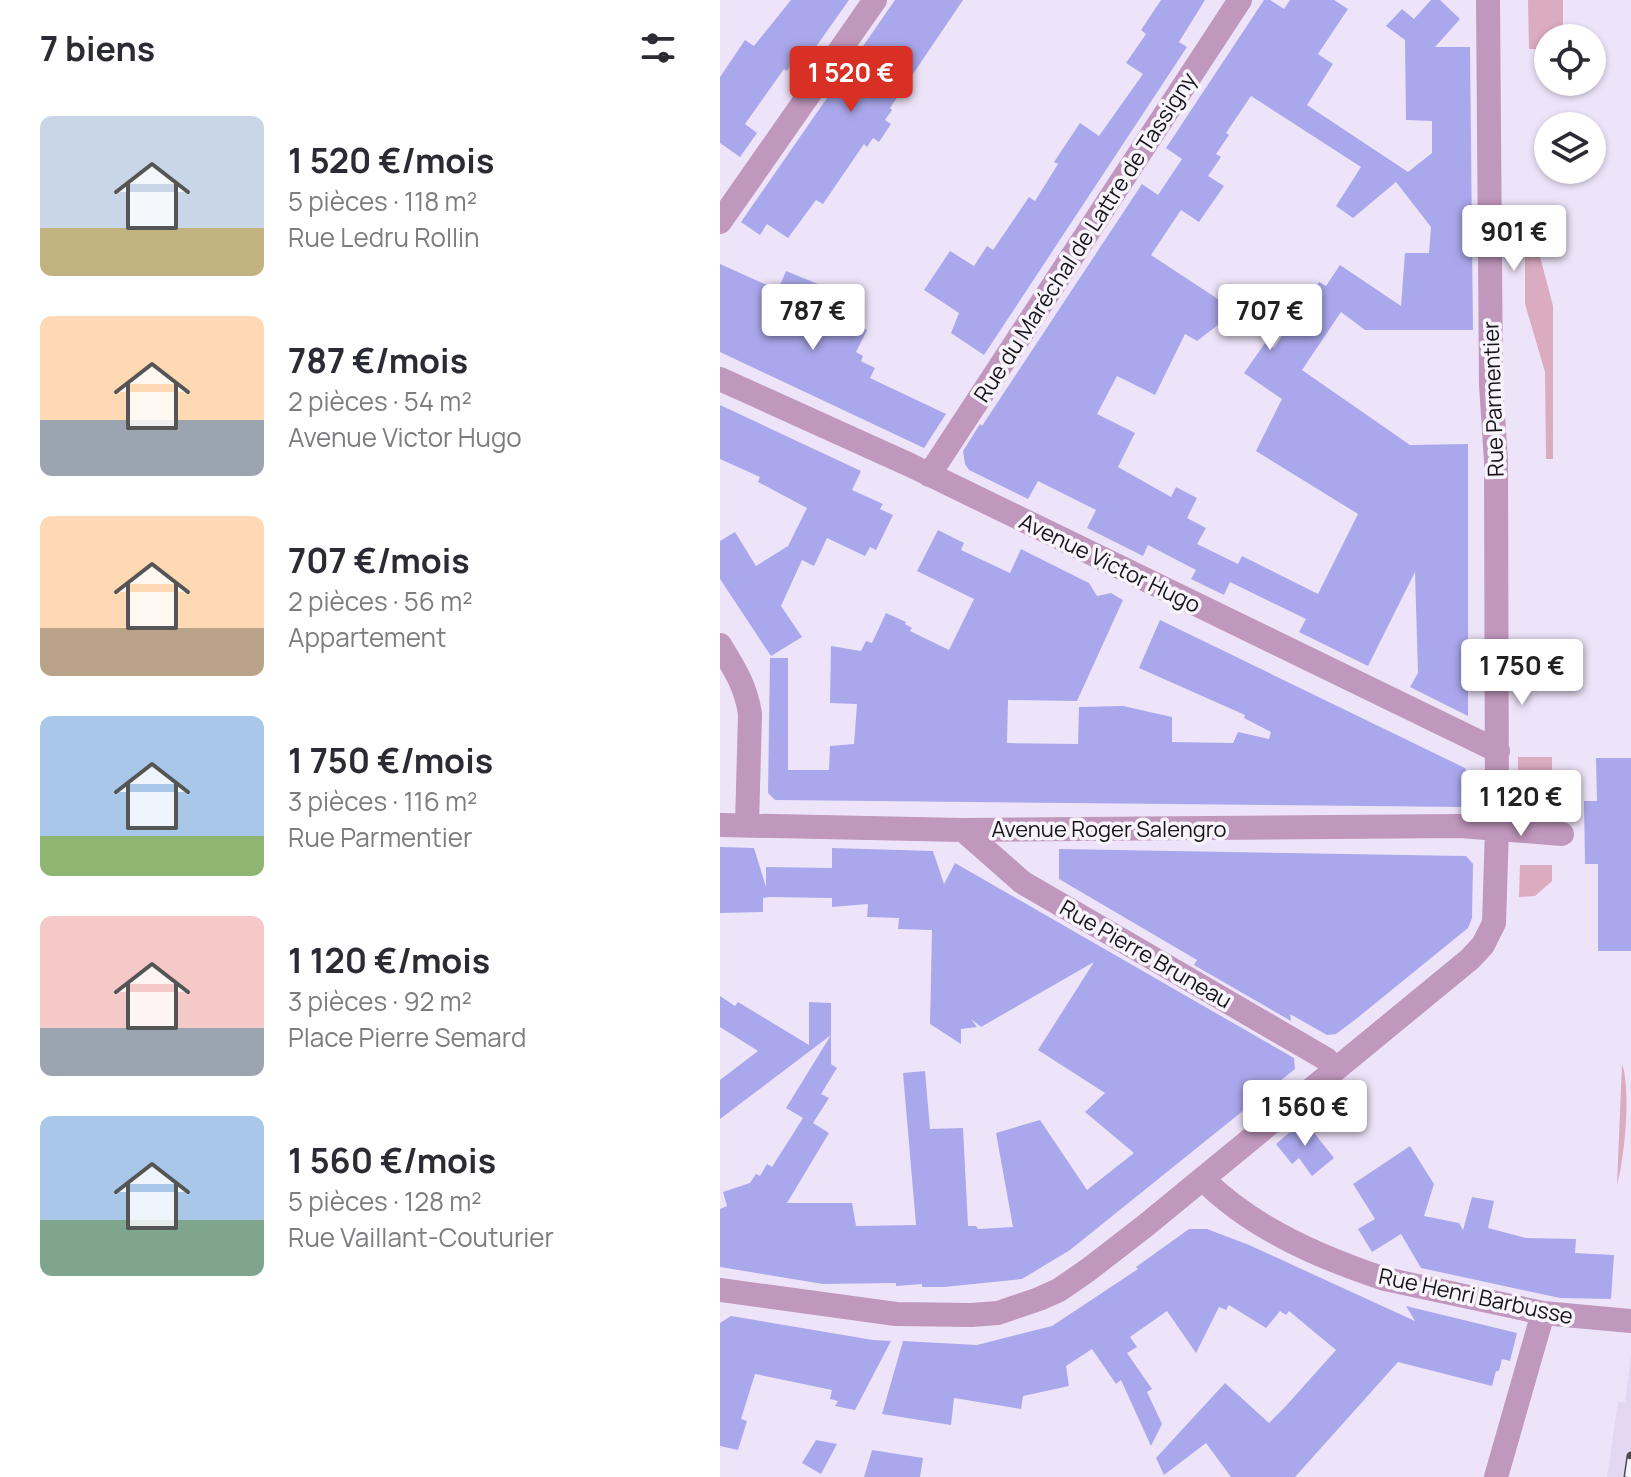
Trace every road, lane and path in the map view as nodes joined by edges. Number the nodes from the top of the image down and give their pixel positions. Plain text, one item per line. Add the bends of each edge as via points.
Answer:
1 (875, 0) edge
2 (1240, 0) edge
3 (1488, 0) edge
4 (720, 222) edge
5 (720, 379) edge
6 (929, 475) junction
7 (720, 645) edge
8 (1498, 751) junction
9 (720, 825) edge
10 (747, 825) junction
11 (1497, 828) junction
12 (963, 830) junction
13 (1562, 834) dead end
14 (1335, 1068) junction
15 (1203, 1179) junction
16 (720, 1290) edge
17 (1543, 1313) junction
18 (1631, 1321) edge
19 (1496, 1477) edge

1 - 4 street
2 - 6 street, Rue du Maréchal de Lattre de Tassigny
3 - 8 street, Rue Parmentier
5 - 6 street, Avenue Victor Hugo
6 - 8 street, Avenue Victor Hugo
7 - 10 street via 748,697
8 - 11 street, Rue Parmentier
9 - 10 street, Avenue Roger Salengro
10 - 12 street, Avenue Roger Salengro
11 - 12 street, Avenue Roger Salengro
11 - 13 street, Avenue Roger Salengro
11 - 14 street, Rue Parmentier via 1494,923 1483,945
12 - 14 street, Rue Pierre Bruneau via 1022,882
14 - 15 street
15 - 16 street via 1059,1290 998,1313 880,1313
15 - 17 street, Rue Henri Barbusse via 1252,1219 1325,1257 1385,1279
17 - 18 street, Rue Henri Barbusse
17 - 19 street

